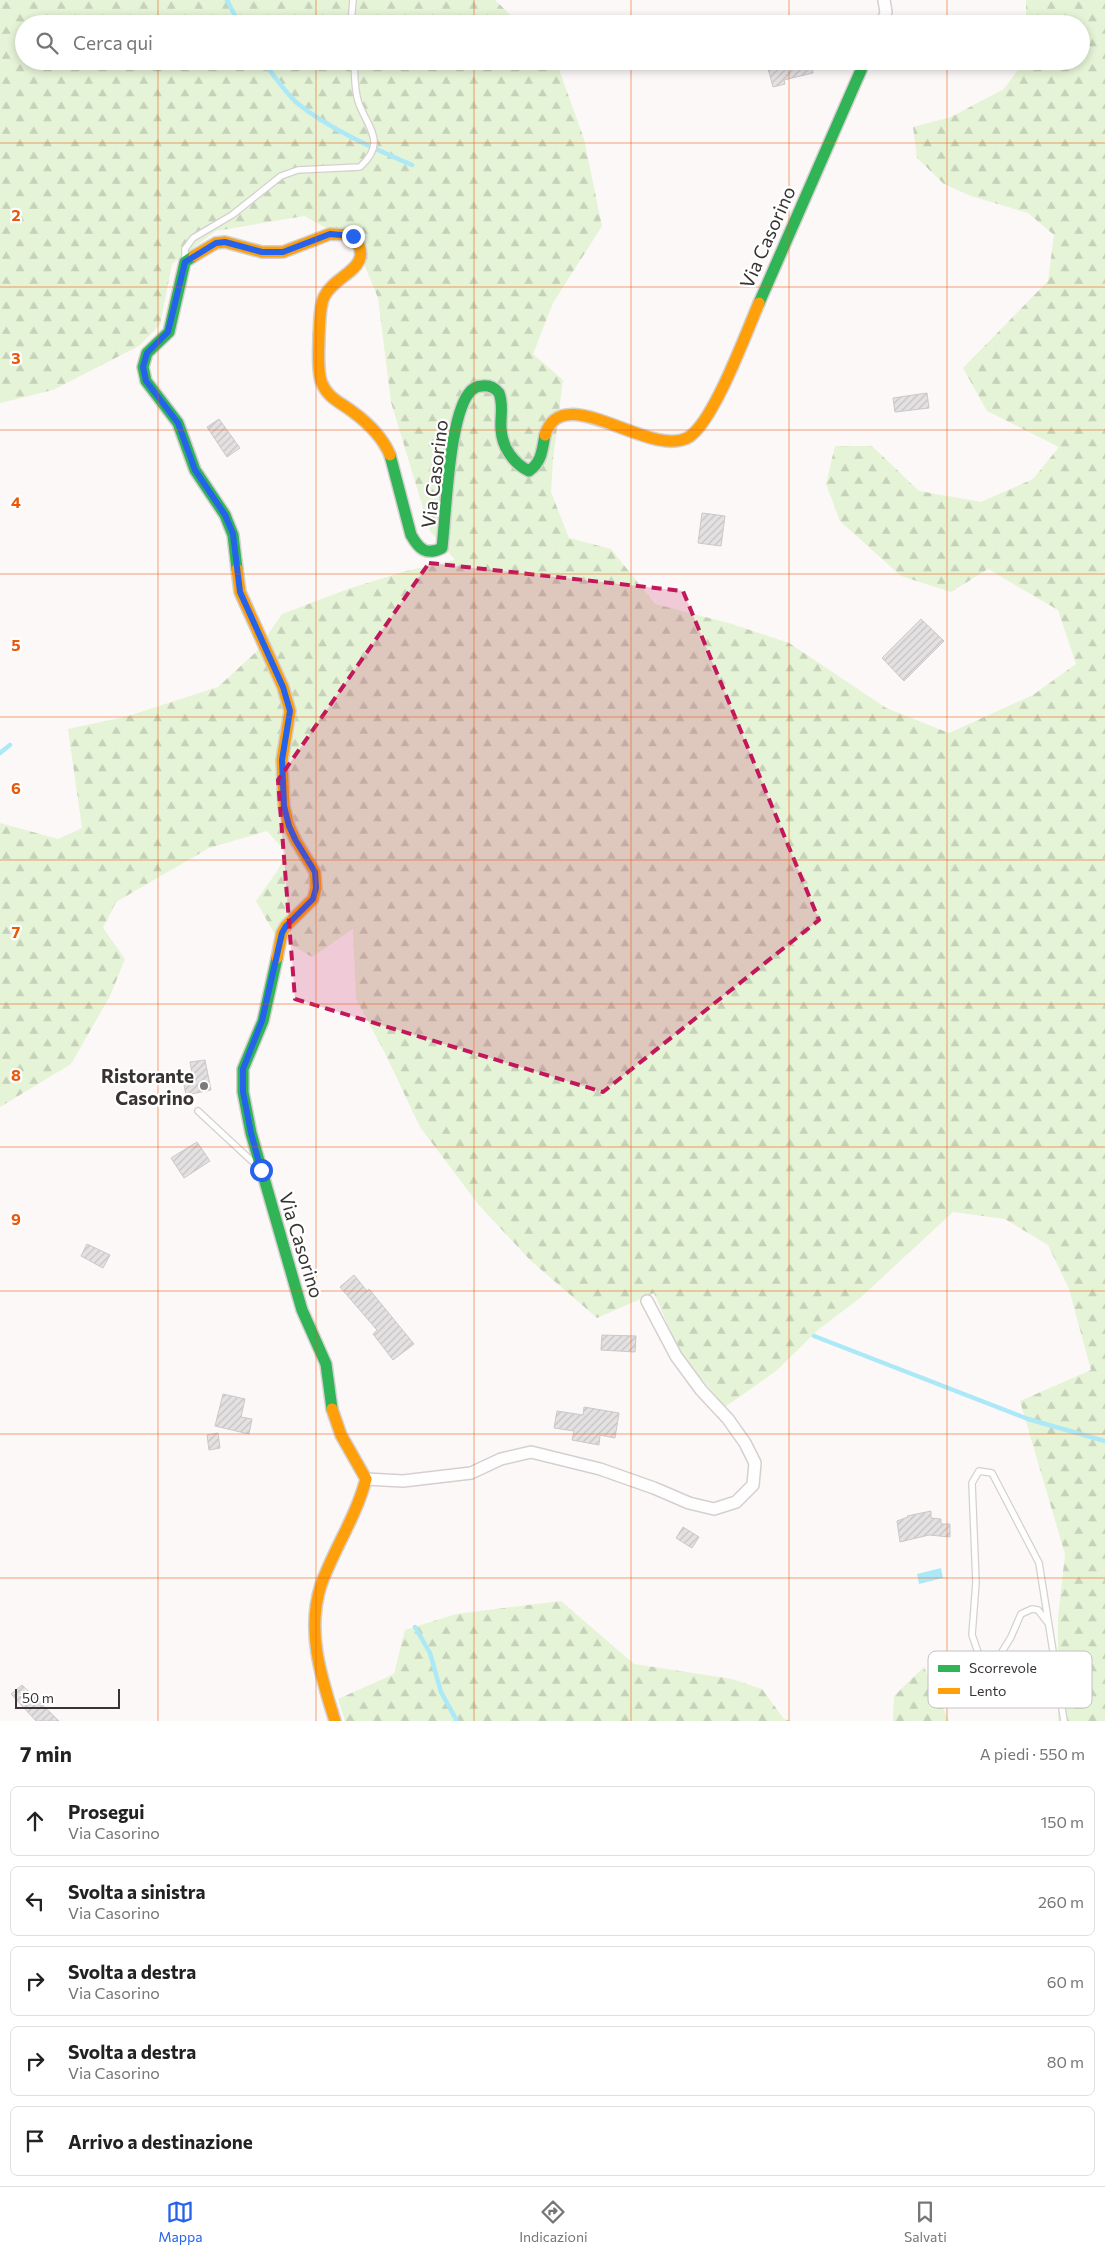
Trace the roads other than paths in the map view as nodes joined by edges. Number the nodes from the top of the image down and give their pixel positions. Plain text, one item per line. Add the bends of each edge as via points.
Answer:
1 (353, 0) edge
2 (884, 0) edge
3 (352, 15) edge
4 (885, 15) edge
5 (355, 70) edge
6 (860, 70) edge
7 (185, 262) junction
8 (198, 1110) dead end
9 (261, 1170) junction
10 (647, 1301) dead end
11 (366, 1479) junction
12 (1048, 1623) junction
13 (978, 1651) edge
14 (1002, 1651) edge
15 (1053, 1651) edge
16 (1062, 1708) edge
17 (335, 1721) edge
18 (1064, 1721) edge

1 - 3 lane
2 - 4 street
5 - 7 lane via 359,103 374,136 375,148 369,158 360,167 298,170 281,176 232,215 192,238
6 - 7 street, Via Casorino via 725,380 697,431 686,439 666,441 642,436 598,419 568,414 554,418 546,429 540,463 529,471 514,462 506,446 502,431 502,397 490,386 480,386 465,397 459,414 442,548 432,552 416,545 408,529 389,454 382,441 369,425 330,396 318,369 324,298 331,286 355,269 362,253 360,242 353,236 330,234 283,252 262,252 225,242 216,243
7 - 9 street, Via Casorino via 168,332 147,353 143,367 146,381 178,423 195,470 225,515 233,534 240,592 283,687 290,711 282,760 284,806 296,841 315,872 313,899 282,933 262,1021 243,1069 244,1100
8 - 9 lane
9 - 11 street, Via Casorino via 302,1310 326,1364 333,1416
10 - 11 street via 676,1356 728,1419 755,1463 752,1485 736,1502 714,1509 689,1504 600,1469 530,1452 471,1473 402,1481
11 - 17 street via 321,1586 316,1613 315,1647
12 - 13 lane via 1039,1563 992,1473 979,1471 972,1483 976,1582 972,1635
12 - 14 lane via 1038,1610 1021,1614
12 - 15 lane
16 - 18 lane

